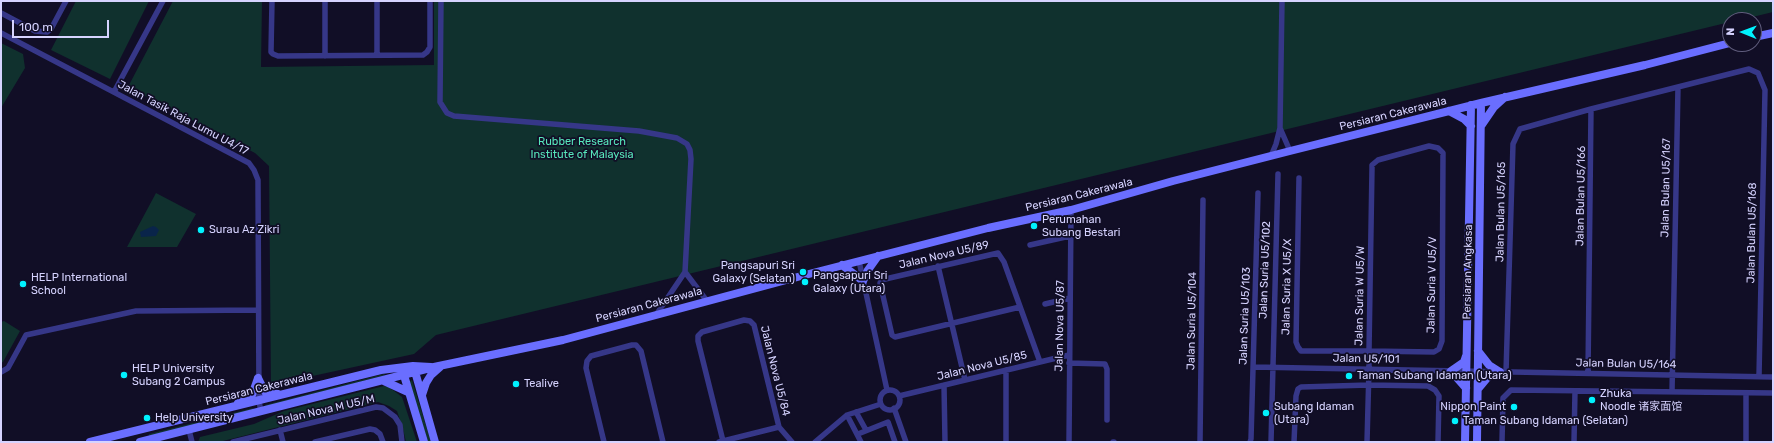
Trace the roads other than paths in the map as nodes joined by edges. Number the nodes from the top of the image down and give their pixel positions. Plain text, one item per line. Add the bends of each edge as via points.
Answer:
1 (66, 1) edge
2 (163, 1) edge
3 (272, 1) edge
4 (325, 1) edge
5 (377, 1) edge
6 (430, 1) edge
7 (441, 1) edge
8 (1282, 1) edge
9 (1, 13) edge
10 (1773, 32) edge
11 (1, 33) edge
12 (1762, 35) edge
13 (1722, 45) edge
14 (325, 56) junction
15 (377, 56) junction
16 (1678, 87) junction
17 (114, 92) junction
18 (1506, 97) junction
19 (1481, 103) junction
20 (1471, 105) junction
21 (1591, 109) junction
22 (1449, 111) junction
23 (1471, 126) junction
24 (1481, 126) junction
25 (1280, 128) junction
26 (1290, 151) junction
27 (1271, 156) junction
28 (1278, 174) dead end
29 (1299, 178) dead end
30 (1258, 193) dead end
31 (1203, 200) dead end
32 (1070, 210) junction
33 (1371, 222) joint
34 (1070, 236) junction
35 (1030, 245) dead end
36 (878, 256) junction
37 (859, 261) junction
38 (842, 265) junction
39 (938, 266) junction
40 (685, 272) junction
41 (863, 281) junction
42 (1070, 298) junction
43 (707, 301) junction
44 (1045, 304) dead end
45 (1020, 307) junction
46 (258, 310) junction
47 (656, 315) junction
48 (953, 323) junction
49 (1301, 351) joint
50 (1369, 351) junction
51 (1467, 351) junction
52 (1478, 351) junction
53 (1069, 355) junction
54 (1040, 362) junction
55 (1069, 362) junction
56 (402, 367) junction
57 (438, 367) junction
58 (1253, 367) junction
59 (1272, 368) junction
60 (1369, 369) junction
61 (414, 370) junction
62 (1006, 370) junction
63 (1451, 371) junction
64 (1466, 371) junction
65 (1478, 371) junction
66 (1, 372) edge
67 (1503, 372) junction
68 (1588, 373) junction
69 (1672, 375) junction
70 (404, 376) junction
71 (1759, 376) junction
72 (1773, 377) edge
73 (258, 378) junction
74 (383, 380) junction
75 (965, 380) junction
76 (944, 385) junction
77 (1369, 385) junction
78 (1466, 388) junction
79 (1478, 389) junction
80 (887, 390) junction
81 (1575, 391) junction
82 (408, 392) junction
83 (1672, 392) junction
84 (1746, 393) junction
85 (1773, 393) edge
86 (283, 395) junction
87 (422, 396) junction
88 (899, 396) junction
89 (259, 401) junction
90 (881, 404) junction
91 (894, 408) junction
92 (228, 409) junction
93 (261, 412) junction
94 (856, 412) junction
95 (847, 415) junction
96 (1107, 420) dead end
97 (779, 427) junction
98 (189, 430) junction
99 (280, 430) junction
100 (866, 430) junction
101 (858, 434) junction
102 (1250, 440) edge
103 (90, 442) edge
104 (140, 442) edge
105 (192, 442) edge
106 (233, 442) edge
107 (283, 442) edge
108 (315, 442) edge
109 (383, 442) edge
110 (402, 442) edge
111 (424, 442) edge
112 (435, 442) edge
113 (604, 442) edge
114 (663, 442) edge
115 (721, 442) edge
116 (792, 442) edge
117 (815, 442) edge
118 (861, 442) edge
119 (896, 442) edge
120 (906, 442) edge
121 (945, 442) edge
122 (1006, 442) edge
123 (1069, 442) edge
124 (1200, 442) edge
125 (1271, 442) edge
126 (1294, 442) edge
127 (1367, 442) edge
128 (1438, 442) edge
129 (1465, 442) edge
130 (1477, 442) edge
131 (1502, 442) edge
132 (1574, 442) edge
133 (1746, 442) edge

1 - 9 street via 47,32 35,31
2 - 17 street
3 - 14 street via 273,54
4 - 14 street
5 - 15 street
6 - 15 street via 428,52 423,55
7 - 40 street via 440,102 447,113 454,116 639,131 677,138 687,144 691,159
8 - 25 street
10 - 12 street
11 - 17 street, Jalan Tasik Raja Lumu U4/17
13 - 18 street, Persiaran Cakerawala
14 - 15 street
16 - 21 street
16 - 69 street, Jalan Bulan U5/167
16 - 71 street, Jalan Bulan U5/168 via 1748,69 1758,73 1765,90
17 - 46 street, Jalan Tasik Raja Lumu U4/17 via 249,163 254,170 258,180
18 - 19 street, Persiaran Cakerawala
18 - 24 street via 1494,107
19 - 20 street, Persiaran Cakerawala
19 - 24 street, Persiaran Angkasa
20 - 22 street, Persiaran Cakerawala
20 - 23 street, Persiaran Angkasa
21 - 67 street, Jalan Bulan U5/165 via 1520,129 1513,144
21 - 68 street, Jalan Bulan U5/166
22 - 23 street
22 - 26 street, Persiaran Cakerawala
23 - 51 street, Persiaran Angkasa
24 - 52 street, Persiaran Angkasa
25 - 26 street
25 - 27 street
26 - 27 street, Persiaran Cakerawala
27 - 32 street, Persiaran Cakerawala
28 - 59 street, Jalan Suria U5/102
29 - 49 street, Jalan Suria X U5/X via 1296,342
30 - 58 street, Jalan Suria U5/103
31 - 124 street, Jalan Suria U5/104
32 - 34 street, Jalan Nova U5/87
32 - 36 street, Persiaran Cakerawala
33 - 50 street, Jalan Suria W U5/W
33 - 50 street, Jalan Suria V U5/V via 1374,162 1430,146 1438,148 1443,153 1441,346 1434,352
34 - 35 street
34 - 42 street, Jalan Nova U5/87
36 - 37 street, Persiaran Cakerawala
36 - 41 street
37 - 38 street, Persiaran Cakerawala
37 - 41 street
38 - 41 street
38 - 43 street, Persiaran Cakerawala
39 - 45 street, Jalan Nova U5/89 via 998,253 1004,262
39 - 48 street
39 - 48 street, Jalan Nova U5/89 via 881,280 880,286 892,335 895,337
40 - 43 street
40 - 47 street
41 - 80 street
42 - 44 street
42 - 53 street, Jalan Nova U5/87
43 - 47 street, Persiaran Cakerawala
45 - 48 street, Jalan Nova U5/89
45 - 54 street, Jalan Nova U5/89
46 - 66 street via 136,311 26,335 8,368
46 - 73 street, Jalan Tasik Raja Lumu U4/17
47 - 57 street, Persiaran Cakerawala via 554,342
48 - 75 street
49 - 50 street, Jalan Suria V U5/V
50 - 60 street, Jalan Suria W U5/W
51 - 63 street via 1464,362
51 - 64 street, Persiaran Angkasa
52 - 65 street, Persiaran Angkasa
52 - 67 street via 1489,365
53 - 54 street, Jalan Nova U5/85
53 - 55 street, Jalan Nova U5/87
54 - 62 street, Jalan Nova U5/85
55 - 96 street via 1105,364
55 - 123 street, Jalan Nova U5/87
56 - 61 street, Persiaran Cakerawala
56 - 70 street
56 - 86 street, Persiaran Cakerawala
57 - 61 street, Persiaran Cakerawala
57 - 87 street via 426,383
58 - 59 street, Jalan U5/101
58 - 102 street, Jalan Suria U5/103
59 - 60 street, Jalan U5/101
59 - 125 street, Jalan Suria U5/102
60 - 63 street, Jalan U5/101
60 - 77 street, Jalan Suria W U5/W
61 - 70 street, Persiaran Cakerawala
61 - 87 street
62 - 75 street, Jalan Nova U5/85
62 - 122 street
63 - 64 street, Jalan U5/101
63 - 78 street
64 - 65 street, Jalan U5/101
64 - 78 street, Persiaran Angkasa
65 - 67 street, Jalan Bulan U5/164
65 - 79 street, Persiaran Angkasa
67 - 68 street, Jalan Bulan U5/164
67 - 79 street via 1488,377
68 - 69 street, Jalan Bulan U5/164
69 - 71 street, Jalan Bulan U5/164
69 - 83 street, Jalan Bulan U5/167
70 - 74 street, Persiaran Cakerawala
70 - 82 street
71 - 72 street, Jalan Bulan U5/164
73 - 86 street via 265,392
73 - 89 street, Jalan Tasik Raja Lumu U4/17
73 - 92 street via 252,395
74 - 82 street
74 - 93 street, Persiaran Cakerawala
75 - 76 street, Jalan Nova U5/85
76 - 88 street, Jalan Nova U5/85
76 - 121 street
77 - 126 street via 1298,389
77 - 127 street, Jalan Suria W U5/W
77 - 128 street via 1428,386 1435,390 1439,396
78 - 129 street, Persiaran Angkasa
79 - 130 street, Persiaran Angkasa
80 - 88 street via 895,391
80 - 90 street via 882,394
81 - 83 street
81 - 131 street via 1511,390 1503,398
81 - 132 street
82 - 111 street
83 - 84 street
84 - 85 street
84 - 133 street
86 - 89 street, Persiaran Cakerawala
87 - 112 street
88 - 91 street via 899,402
89 - 92 street, Persiaran Cakerawala
89 - 93 street, Jalan Tasik Raja Lumu U4/17
90 - 91 street via 885,408
90 - 94 street
91 - 120 street
92 - 103 street, Persiaran Cakerawala
93 - 98 street, Persiaran Cakerawala
94 - 95 street
94 - 100 street
95 - 101 street
95 - 117 street
97 - 115 street
97 - 115 street, Jalan Nova U5/84 via 754,325 744,320 702,332 698,336
97 - 116 street, Jalan Nova U5/84
98 - 104 street, Persiaran Cakerawala
98 - 105 street
99 - 106 street, Jalan Nova M U5/M
99 - 107 street
99 - 110 street, Jalan Nova M U5/M via 376,407 383,408 400,425
100 - 101 street
100 - 119 street via 888,422
101 - 118 street
108 - 109 street via 370,429 380,434
113 - 114 street via 586,368 587,361 591,356 632,345 636,345 641,351

